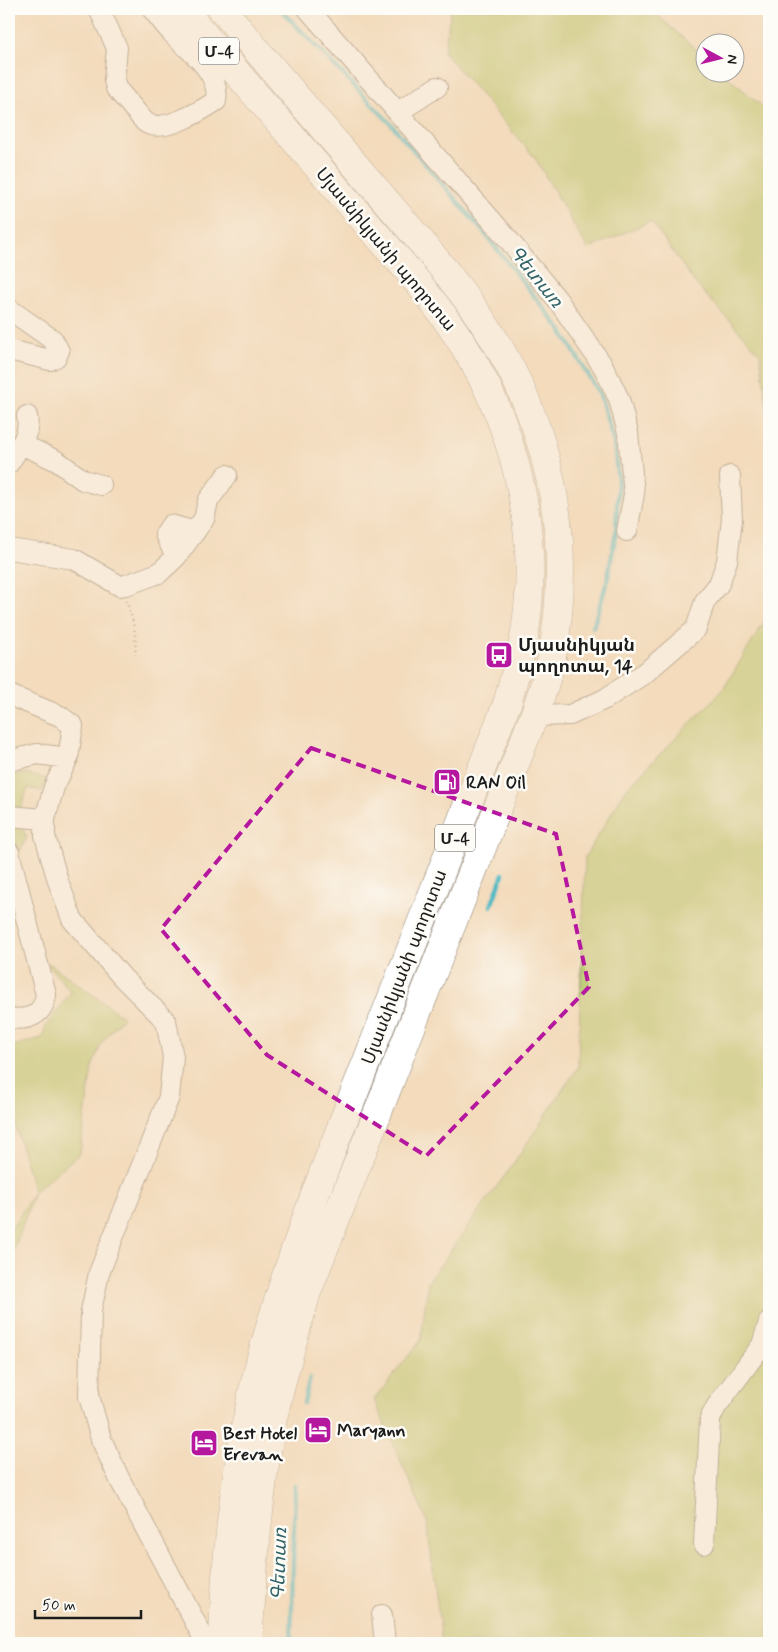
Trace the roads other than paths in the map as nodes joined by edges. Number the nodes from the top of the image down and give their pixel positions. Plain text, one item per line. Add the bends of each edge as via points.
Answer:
1 (99, 9) edge
2 (152, 9) edge
3 (182, 9) edge
4 (222, 9) edge
5 (308, 9) edge
6 (437, 87) dead end
7 (398, 112) junction
8 (9, 309) edge
9 (9, 350) edge
10 (28, 416) dead end
11 (21, 444) junction
12 (9, 464) edge
13 (227, 475) dead end
14 (730, 476) dead end
15 (101, 484) dead end
16 (627, 531) dead end
17 (9, 549) edge
18 (9, 695) edge
19 (534, 716) junction
20 (68, 758) junction
21 (9, 760) edge
22 (9, 816) edge
23 (45, 819) junction
24 (9, 852) edge
25 (9, 1018) edge
26 (769, 1322) edge
27 (704, 1544) dead end
28 (382, 1615) dead end
29 (210, 1643) edge
30 (223, 1643) edge
31 (248, 1643) edge
32 (385, 1643) edge

1 - 2 street via 118,48 116,88 145,122 159,128 209,106 216,101 218,92 202,62 171,33
3 - 30 highway, Մյասնիկյանի պողոտա / Մ-4 via 422,287 466,348 484,381 515,466 525,511 530,558 524,637 508,701 314,1194 261,1359 246,1422 237,1486 228,1557
4 - 19 highway, Մյասնիկյանի պողոտա / Մ-4 via 459,289 496,342 524,397 546,457 555,498 561,559 559,613 551,659
5 - 7 street
6 - 7 street
7 - 16 street via 514,245 603,366 619,399 628,433 634,494
8 - 9 street via 53,340 59,351 50,360
10 - 11 street via 29,426
11 - 12 street
11 - 15 street via 57,461 83,480
13 - 17 street via 208,501 204,519 195,532 159,573 120,586 74,559
14 - 19 street via 732,519 727,561 719,584 705,601 696,629 645,673 605,699 570,715
18 - 20 street via 60,716 73,726
19 - 31 highway, Մյասնիկյանի պողոտա / Մ-4 via 307,1292 271,1428 252,1577
20 - 21 street via 38,754
20 - 23 street via 54,787
22 - 23 street
23 - 29 street via 45,836 72,919 122,977 166,1021 173,1057 169,1097 99,1273 91,1311 89,1396 101,1439 120,1480 203,1637
24 - 25 street via 46,995 45,1003 34,1015 20,1020
26 - 27 street via 762,1345 716,1406 710,1419
28 - 32 street

